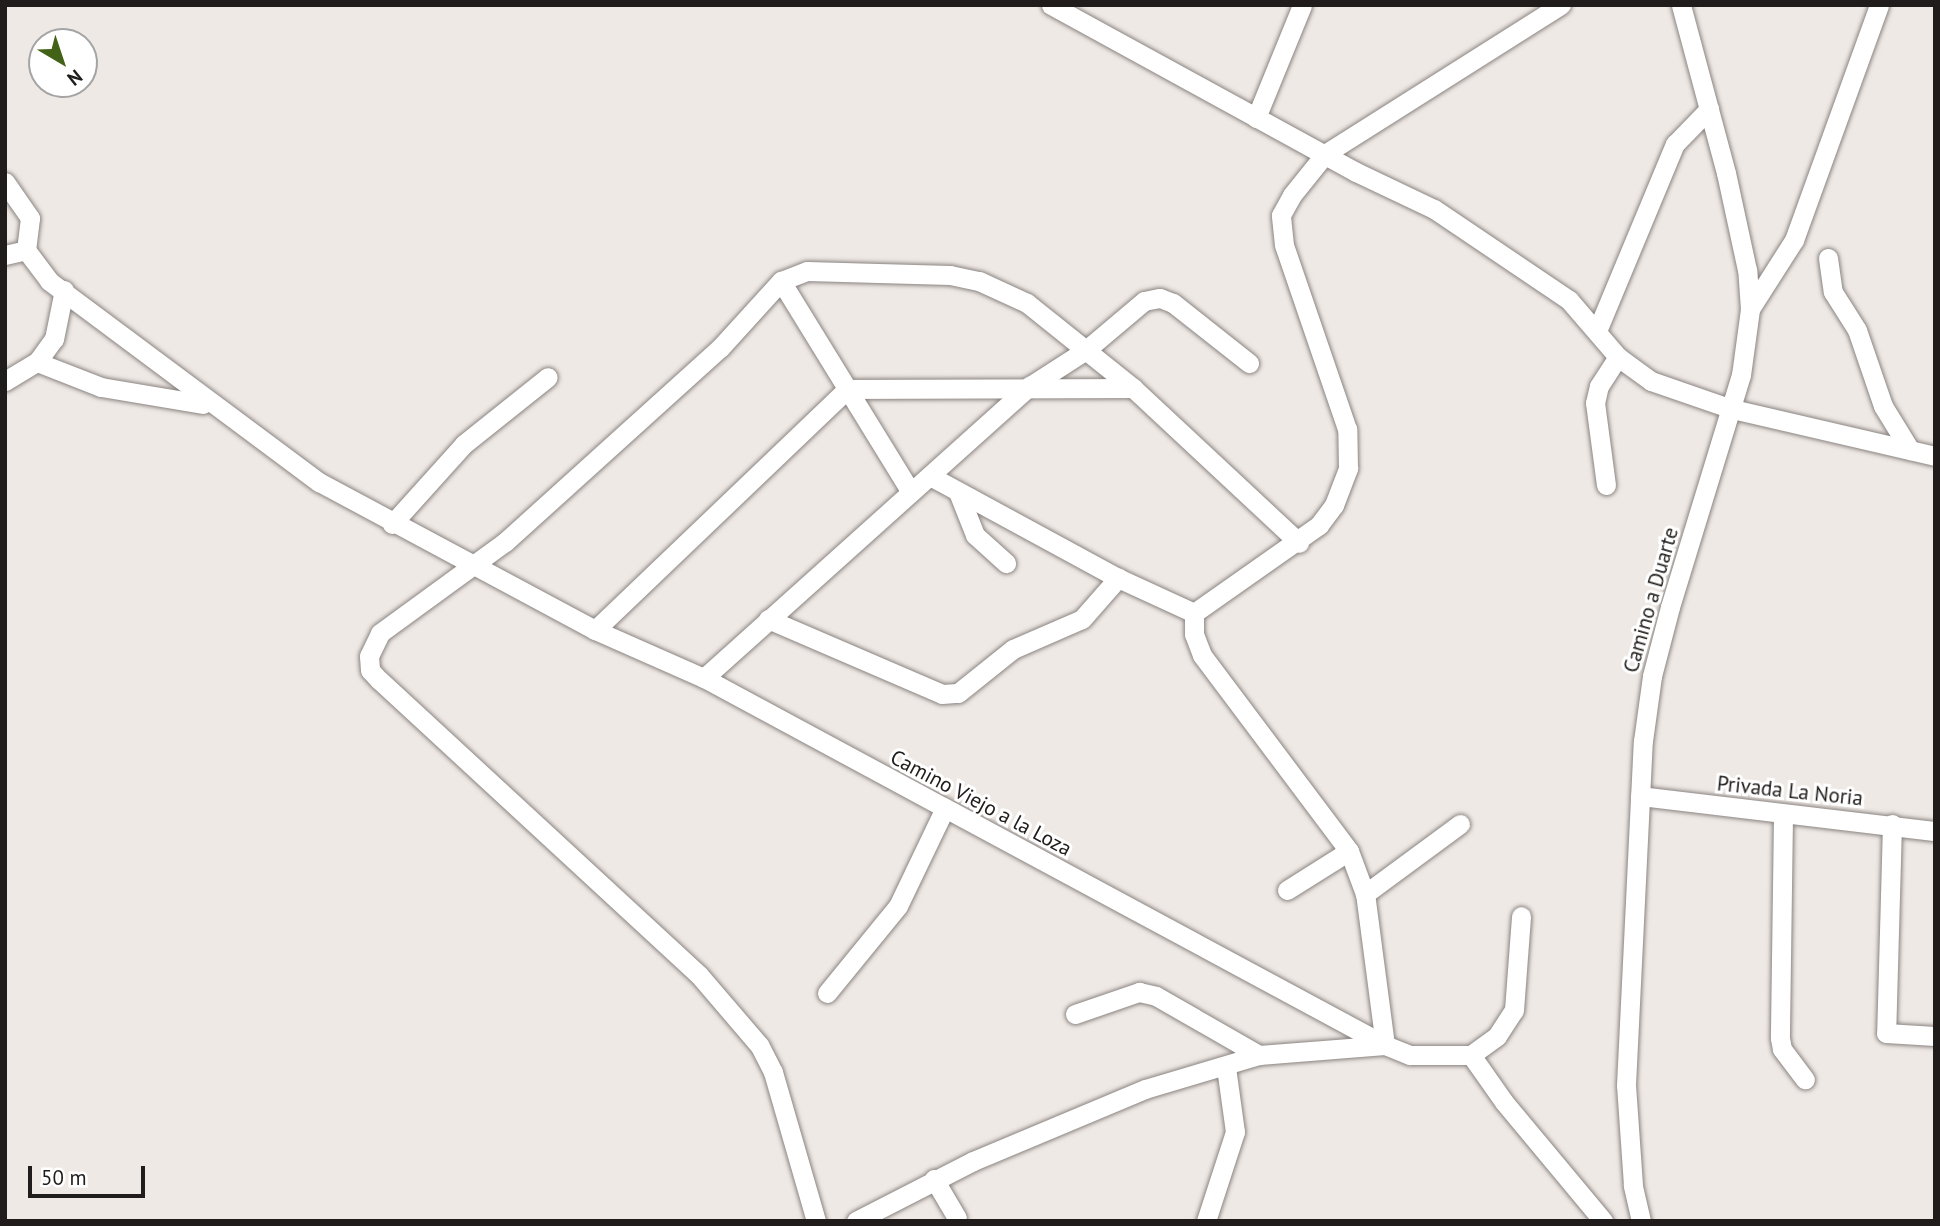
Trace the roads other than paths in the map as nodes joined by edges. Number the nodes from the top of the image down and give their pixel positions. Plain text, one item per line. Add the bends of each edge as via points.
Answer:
1 (1051, 5) edge
2 (1302, 5) edge
3 (1561, 5) edge
4 (1681, 5) edge
5 (1879, 5) edge
6 (1709, 109) junction
7 (1256, 118) junction
8 (1325, 154) junction
9 (5, 182) edge
10 (26, 250) junction
11 (5, 255) edge
12 (1828, 258) dead end
13 (781, 281) junction
14 (64, 289) junction
15 (1750, 309) junction
16 (1597, 331) junction
17 (1086, 350) junction
18 (1618, 358) junction
19 (37, 362) junction
20 (1250, 363) dead end
21 (548, 377) dead end
22 (5, 381) edge
23 (1030, 386) junction
24 (1133, 388) junction
25 (847, 389) junction
26 (214, 407) junction
27 (1732, 409) junction
28 (1910, 450) junction
29 (1935, 456) edge
30 (930, 476) junction
31 (1606, 485) dead end
32 (910, 491) junction
33 (958, 492) junction
34 (392, 524) junction
35 (1299, 543) junction
36 (1006, 563) dead end
37 (476, 565) junction
38 (1118, 578) junction
39 (1194, 612) junction
40 (768, 619) junction
41 (595, 630) junction
42 (704, 678) junction
43 (1640, 796) junction
44 (944, 810) junction
45 (1783, 816) junction
46 (1460, 824) dead end
47 (1892, 824) junction
48 (1935, 831) edge
49 (1349, 851) junction
50 (1287, 890) dead end
51 (1365, 894) junction
52 (1521, 916) dead end
53 (827, 993) dead end
54 (1075, 1014) dead end
55 (1935, 1036) edge
56 (1385, 1045) junction
57 (1259, 1055) junction
58 (1471, 1055) junction
59 (1226, 1067) junction
60 (1805, 1079) dead end
61 (934, 1179) junction
62 (957, 1218) dead end
63 (1200, 1219) edge
64 (1639, 1220) edge
65 (816, 1221) edge
66 (856, 1221) edge
67 (1603, 1221) edge

1 - 7 street via 1160,61
2 - 7 street
3 - 8 street
4 - 6 street, Camino a Duarte
5 - 15 street via 1794,240
6 - 15 street, Camino a Duarte via 1741,238
6 - 16 street via 1675,144
7 - 8 street
8 - 16 street via 1434,209 1561,294
8 - 35 street via 1292,195 1280,224 1347,429 1348,468 1334,506
9 - 10 street via 30,218
10 - 11 street
10 - 14 street, Camino Viejo a la Loza via 49,281
12 - 28 street via 1833,292 1857,330 1883,406
13 - 17 street via 807,271 950,275 979,281 1027,303
13 - 25 street
13 - 37 street via 720,348 629,433
14 - 19 street via 54,339
14 - 26 street, Camino Viejo a la Loza
15 - 27 street, Camino a Duarte
16 - 18 street
17 - 20 street via 1144,301 1160,298 1173,303
17 - 23 street
17 - 24 street
18 - 27 street via 1651,381
18 - 31 street via 1599,386 1595,403
19 - 22 street
19 - 26 street via 101,387
21 - 34 street via 464,444
23 - 24 street
23 - 25 street
23 - 30 street
24 - 35 street
25 - 32 street
25 - 41 street
26 - 34 street, Camino Viejo a la Loza via 319,482
27 - 28 street
27 - 43 street, Camino a Duarte via 1652,676
28 - 29 street
30 - 32 street
30 - 33 street
32 - 40 street
33 - 36 street via 975,535
33 - 38 street
34 - 37 street, Camino Viejo a la Loza
35 - 39 street
37 - 41 street, Camino Viejo a la Loza
37 - 65 street via 380,633 369,656 370,670 699,975 740,1021 773,1072
38 - 39 street
38 - 40 street via 1082,619 1013,649 958,694 942,694
39 - 49 street via 1194,635 1202,655
40 - 42 street
41 - 42 street, Camino Viejo a la Loza
42 - 44 street, Camino Viejo a la Loza
43 - 45 street, Privada La Noria
43 - 64 street, Camino a Duarte via 1626,1085
44 - 53 street via 898,906
44 - 56 street, Camino Viejo a la Loza
45 - 47 street, Privada La Noria
45 - 60 street via 1780,1038 1782,1049
46 - 51 street
47 - 48 street, Privada La Noria
47 - 55 street via 1886,1033
49 - 50 street
49 - 51 street
51 - 56 street
52 - 58 street via 1514,1010 1497,1037
54 - 57 street via 1119,997 1147,994
56 - 57 street
56 - 58 street, Camino Viejo a la Loza via 1410,1055
57 - 59 street
58 - 67 street
59 - 61 street via 1116,1100
59 - 63 street via 1235,1132
61 - 62 street
61 - 66 street

